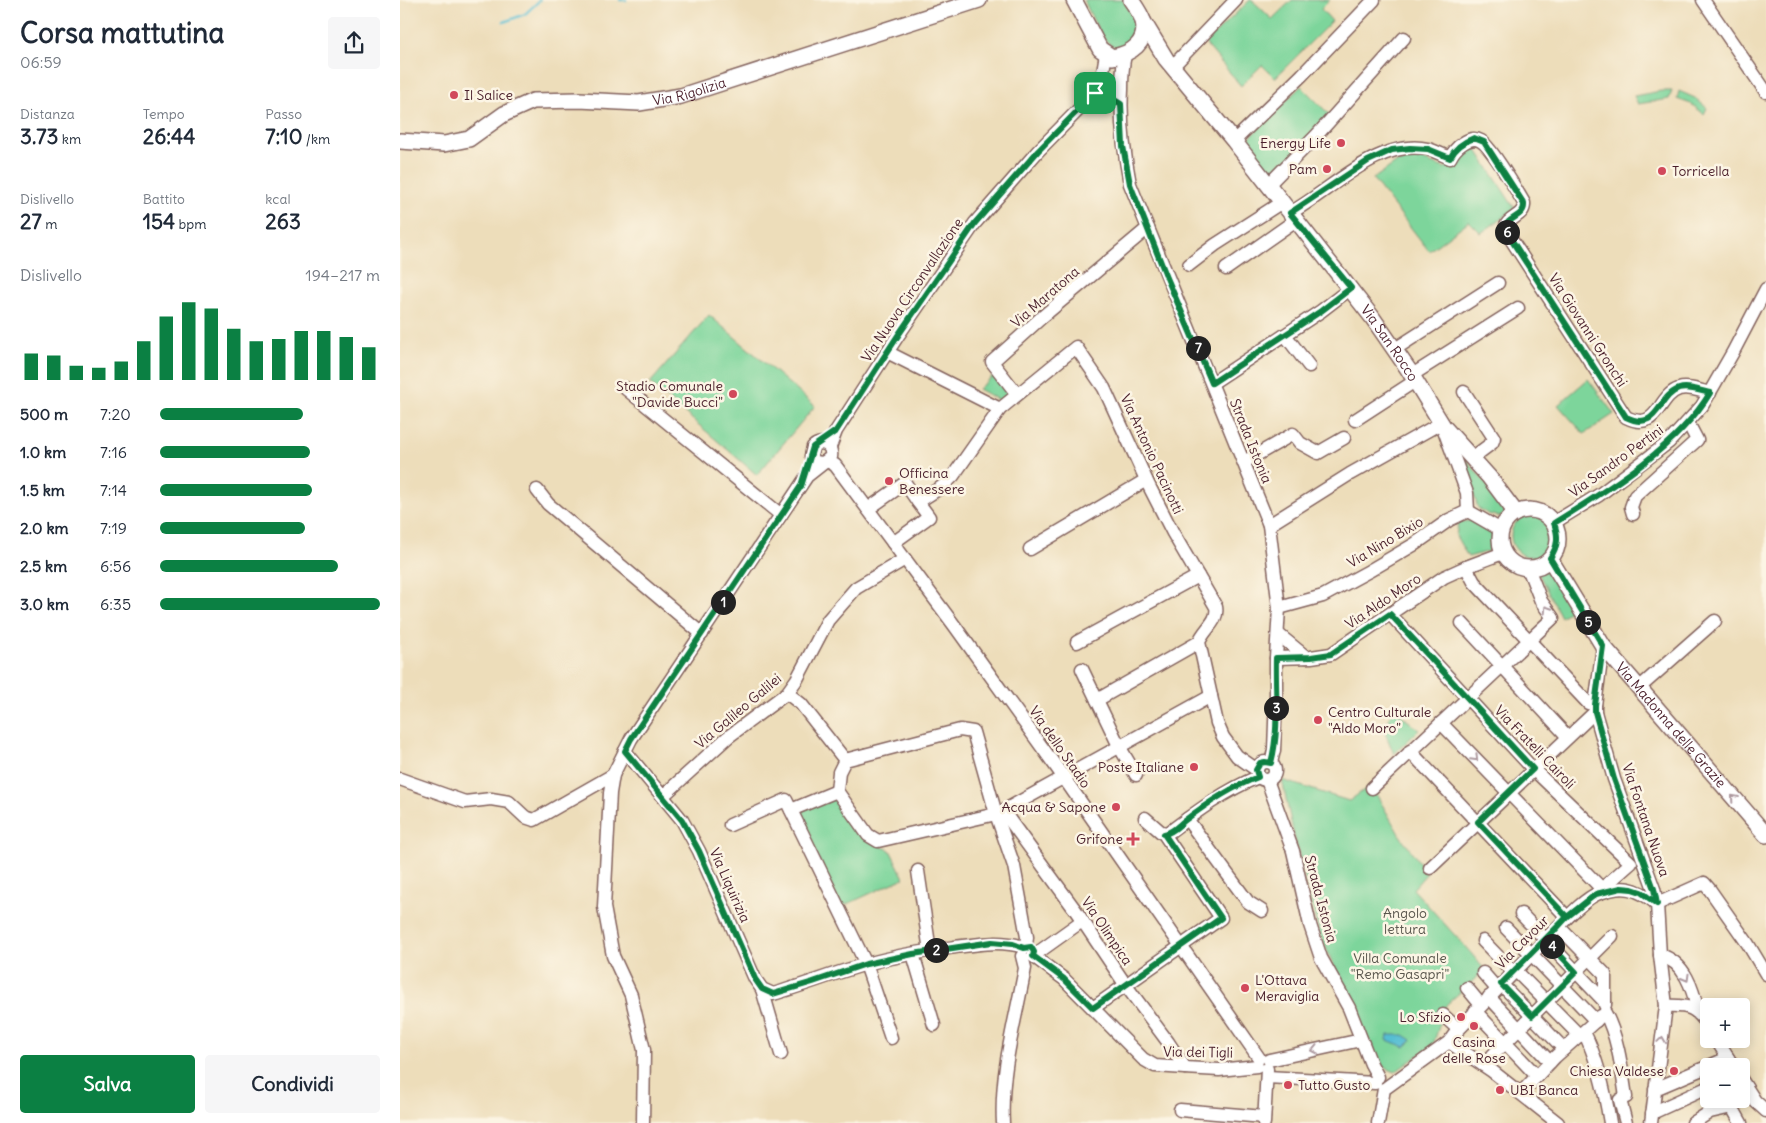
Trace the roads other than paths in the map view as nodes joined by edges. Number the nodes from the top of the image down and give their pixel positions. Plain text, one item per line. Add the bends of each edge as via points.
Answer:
1 (979, 0) edge
2 (1073, 0) edge
3 (1131, 0) edge
4 (1236, 0) edge
5 (1374, 0) edge
6 (1705, 0) edge
7 (1143, 21) junction
8 (1404, 38) dead end
9 (1138, 45) junction
10 (1106, 54) junction
11 (1125, 55) junction
12 (1169, 63) junction
13 (1766, 92) edge
14 (1095, 93) junction
15 (1121, 104) junction
16 (400, 140) edge
17 (1234, 141) junction
18 (1268, 185) junction
19 (1289, 212) junction
20 (1148, 228) junction
21 (1189, 265) dead end
22 (1226, 269) dead end
23 (1498, 283) dead end
24 (1351, 288) junction
25 (1766, 289) edge
26 (1518, 308) dead end
27 (1285, 335) junction
28 (1395, 350) junction
29 (887, 352) junction
30 (1309, 366) dead end
31 (1413, 378) junction
32 (1212, 383) junction
33 (626, 388) dead end
34 (1464, 392) dead end
35 (1710, 393) junction
36 (1017, 394) junction
37 (1000, 409) junction
38 (1355, 420) dead end
39 (1688, 423) junction
40 (1442, 424) junction
41 (1344, 438) dead end
42 (827, 456) junction
43 (1472, 458) junction
44 (1244, 462) junction
45 (1146, 480) junction
46 (801, 486) junction
47 (537, 490) dead end
48 (918, 502) junction
49 (868, 510) junction
50 (1468, 511) junction
51 (1516, 513) junction
52 (1633, 514) dead end
53 (782, 515) junction
54 (1554, 523) junction
55 (1268, 525) junction
56 (1501, 530) junction
57 (893, 543) junction
58 (1030, 550) dead end
59 (1503, 553) junction
60 (1550, 558) junction
61 (905, 559) junction
62 (1466, 567) junction
63 (1528, 568) junction
64 (1198, 576) junction
65 (1279, 608) junction
66 (1390, 614) junction
67 (1715, 620) dead end
68 (1462, 623) dead end
69 (702, 634) junction
70 (1278, 634) junction
71 (1527, 640) junction
72 (1077, 642) dead end
73 (1200, 642) junction
74 (1603, 646) junction
75 (1306, 657) junction
76 (1276, 658) junction
77 (1502, 665) junction
78 (1082, 670) dead end
79 (1639, 688) junction
80 (787, 693) junction
81 (1211, 696) junction
82 (1468, 697) junction
83 (1097, 700) junction
84 (1595, 708) junction
85 (1441, 723) junction
86 (1568, 737) junction
87 (1120, 746) junction
88 (625, 751) junction
89 (1410, 751) junction
90 (845, 760) junction
91 (1533, 769) junction
92 (614, 775) junction
93 (1136, 775) dead end
94 (1063, 776) junction
95 (1261, 776) junction
96 (400, 779) edge
97 (1372, 788) dead end
98 (837, 791) junction
99 (1509, 793) junction
100 (663, 796) junction
101 (791, 810) junction
102 (999, 812) junction
103 (1145, 818) dead end
104 (1187, 819) junction
105 (1478, 822) junction
106 (730, 825) dead end
107 (1164, 834) junction
108 (1766, 835) edge
109 (1430, 868) dead end
110 (918, 871) dead end
111 (1598, 891) junction
112 (1657, 904) junction
113 (1262, 912) dead end
114 (1521, 914) dead end
115 (1082, 921) junction
116 (1563, 922) junction
117 (1506, 928) dead end
118 (1612, 936) dead end
119 (1546, 940) junction
120 (1483, 941) dead end
121 (1181, 946) junction
122 (930, 951) junction
123 (1025, 951) junction
124 (913, 954) junction
125 (1531, 954) junction
126 (1660, 955) junction
127 (1590, 958) junction
128 (866, 964) junction
129 (1514, 971) junction
130 (1576, 972) junction
131 (1483, 973) dead end
132 (1766, 974) edge
133 (1125, 985) junction
134 (1562, 986) junction
135 (1467, 988) dead end
136 (762, 989) junction
137 (1489, 997) junction
138 (1546, 1002) junction
139 (1666, 1006) junction
140 (1093, 1008) junction
141 (1602, 1012) junction
142 (1698, 1012) junction
143 (1444, 1015) dead end
144 (1700, 1015) edge
145 (1532, 1016) junction
146 (934, 1025) dead end
147 (1458, 1029) junction
148 (1519, 1029) junction
149 (1582, 1034) junction
150 (891, 1038) dead end
151 (1361, 1040) junction
152 (1449, 1042) junction
153 (1505, 1043) junction
154 (1564, 1049) junction
155 (781, 1054) dead end
156 (1550, 1062) junction
157 (1483, 1065) junction
158 (1264, 1066) junction
159 (1185, 1068) junction
160 (1700, 1073) edge
161 (1537, 1076) junction
162 (1381, 1084) junction
163 (1655, 1089) junction
164 (1700, 1092) edge
165 (1521, 1093) junction
166 (1750, 1093) edge
167 (1755, 1101) junction
168 (1750, 1102) edge
169 (1728, 1108) edge
170 (1733, 1108) edge
171 (1180, 1110) dead end
172 (1766, 1111) edge
173 (1651, 1118) edge
174 (1264, 1120) edge
175 (643, 1123) edge
176 (1002, 1123) edge
177 (1378, 1123) edge
178 (1558, 1123) edge
179 (1610, 1123) edge
180 (1626, 1123) edge
181 (1693, 1123) edge
182 (1741, 1123) edge

1 - 16 main road, Via Rigolizia via 681,96 639,103 533,101 504,114 470,139 444,144
2 - 10 main road via 1100,49
3 - 7 main road
4 - 12 street
5 - 17 street
6 - 13 street
7 - 9 main road via 1142,39
7 - 12 main road
8 - 18 street
9 - 11 main road
9 - 12 main road
10 - 11 main road via 1112,57
10 - 14 street, Via Nuova Circonvallazione
11 - 15 street, Strada Istonia
12 - 17 main road, Via San Rocco
14 - 15 street via 1105,94
14 - 29 street, Via Nuova Circonvallazione via 1038,151 975,223
15 - 20 street, Strada Istonia via 1123,146 1130,184
17 - 18 main road, Via San Rocco
18 - 19 main road, Via San Rocco
19 - 21 street via 1215,245
19 - 22 street
19 - 24 main road, Via San Rocco
19 - 35 street, Via Giovanni Gronchi via 1368,161 1392,150 1428,149 1450,158 1453,151 1466,141 1474,138 1484,142 1524,204 1522,213 1508,221 1505,230 1626,417 1636,422 1647,421 1679,389
20 - 32 street, Strada Istonia
20 - 36 street, Via Maratona via 992,362
23 - 28 street
24 - 27 street
24 - 28 main road, Via San Rocco
25 - 35 street, Via Sandro Pertini
26 - 31 street
27 - 30 street
27 - 32 street
28 - 31 main road, Via San Rocco
29 - 37 street
29 - 42 street, Via Nuova Circonvallazione via 836,431
31 - 38 street
31 - 40 main road, Via San Rocco
32 - 44 street, Strada Istonia
33 - 53 street
34 - 43 street via 1494,438
35 - 39 street, Via Sandro Pertini
36 - 37 street
36 - 45 street, Via Antonio Pacinotti via 1076,347 1104,388
37 - 48 street via 953,476
39 - 52 street via 1697,440 1635,496 1631,507
39 - 54 street, Via Sandro Pertini via 1669,442 1599,495
40 - 43 main road, Via San Rocco
40 - 50 street via 1467,493
40 - 55 street via 1350,474
41 - 44 street via 1318,453 1300,443 1293,434
42 - 46 street, Via Nuova Circonvallazione
42 - 46 street, Via Nuova Circonvallazione via 815,462 811,452
42 - 49 street, Via dello Stadio
43 - 51 main road, Via San Rocco
44 - 55 street, Strada Istonia
45 - 58 street
45 - 64 street, Via Antonio Pacinotti
46 - 53 street, Via Nuova Circonvallazione
47 - 69 street via 548,504
48 - 49 street via 905,483
48 - 57 street via 929,517
49 - 57 street, Via dello Stadio
50 - 56 street
50 - 65 street, Via Nino Bixio via 1323,596
51 - 54 main road via 1524,510 1541,512
51 - 56 main road
53 - 69 street, Via Nuova Circonvallazione
54 - 60 main road via 1558,542
55 - 65 street, Strada Istonia
56 - 59 main road
57 - 61 street, Via dello Stadio
59 - 62 street, Via Aldo Moro
59 - 63 main road via 1514,564
60 - 63 main road
60 - 74 main road, Via Madonna delle Grazie
61 - 80 street, Via Galileo Galilei via 856,588 828,620
61 - 94 street, Via dello Stadio
62 - 66 street, Via Aldo Moro via 1444,577
62 - 71 street via 1474,582
71 -> 63 street via 1553,618 1541,600
64 - 72 street
64 - 73 street, Via Antonio Pacinotti via 1217,613
65 - 70 street, Strada Istonia
66 - 75 street, Via Aldo Moro via 1331,654
66 - 82 street, Via Fratelli Cairoli
67 - 79 street
68 - 77 street
69 - 88 street, Via Nuova Circonvallazione
70 - 75 street
70 - 76 street, Strada Istonia
71 - 77 street
71 - 84 street
73 - 81 street
73 - 83 street
74 - 79 main road, Via Madonna delle Grazie
74 - 84 street, Via Fontana Nuova
75 - 76 street, Via Aldo Moro
76 - 95 street, Strada Istonia via 1271,763 1276,773 1273,778
77 - 82 street
77 - 86 street
78 - 83 street
108 -> 79 main road, Via Madonna delle Grazie
80 - 90 street via 801,704
80 - 100 street, Via Galileo Galilei via 728,737
81 - 87 street
81 - 95 street via 1223,738 1237,756
82 - 85 street
82 - 91 street, Via Fratelli Cairoli
83 - 87 street
84 - 86 street
84 - 112 street, Via Fontana Nuova via 1614,779
85 - 89 street
85 -> 99 street
86 - 91 street
87 - 93 street
87 - 94 street
88 - 92 street, Via Nuova Circonvallazione
88 - 100 street, Via Liquirizia
89 - 97 street
89 - 105 street
90 - 98 street via 839,772
90 - 102 street via 960,730 973,732
91 - 99 street
91 - 111 street, Via Fratelli Cairoli via 1631,863
92 - 96 street via 534,820 525,817 509,802 491,799 465,802
92 - 175 street, Via Nuova Circonvallazione via 610,792 604,907 613,956 631,995 644,1050
94 - 102 street
94 - 121 street, Via dello Stadio
95 - 104 street via 1243,783
95 - 151 street, Strada Istonia via 1293,851 1321,958 1349,1008
98 - 101 street
98 - 102 street via 868,835 878,841
99 - 105 street
99 - 111 street
100 - 136 street, Via Liquirizia via 682,820 699,851
101 - 106 street via 786,800
101 - 128 street
102 - 115 street, Via Olimpica
102 - 123 street via 1014,866
103 - 107 street
104 - 107 street
104 - 113 street via 1248,902
105 - 109 street
105 - 116 street
107 - 121 street via 1221,918
110 - 122 street
111 - 112 street, Via Cavour via 1632,889
111 - 116 street, Via Cavour
112 - 126 street, Via Fontana Nuova
112 - 132 street via 1704,883
114 - 119 street
115 - 123 street
115 - 133 street, Via Olimpica
116 - 119 street, Via Cavour
116 - 127 street
117 - 125 street
118 - 127 street
119 - 125 street, Via Cavour
119 - 130 street
120 - 129 street
121 - 133 street
121 - 158 street, Via dello Stadio
122 - 123 street via 992,942
122 - 124 street
123 - 140 street, Via dei Tigli via 1064,979
123 - 176 street via 1006,1073
124 - 128 street
124 - 146 street
125 - 129 street, Via Cavour
125 - 134 street
126 - 139 street, Via Fontana Nuova
126 -> 142 street via 1678,965 1687,978
127 - 130 street
127 - 141 street via 1605,974
128 - 136 street via 773,994
128 - 150 street
129 - 137 street, Via Cavour
129 - 138 street
130 - 134 street
130 - 141 street
131 - 137 street
133 - 140 street
133 - 159 street, Via Olimpica
134 - 138 street
134 - 141 street
135 - 137 street
136 - 155 street, Via Liquirizia
137 - 145 street
137 - 147 street, Via Cavour
137 - 148 street
137 - 153 street
138 - 145 street
138 - 149 street
139 - 142 street via 1690,1007
163 -> 139 street, Via Fontana Nuova
140 - 159 street, Via dei Tigli via 1149,1064
141 - 149 street
141 - 180 street via 1609,1021 1621,1066 1626,1097 1620,1100
142 - 144 street
143 - 147 street
145 - 148 street
145 - 154 street
147 - 152 street, Via Cavour
148 - 153 street
148 - 156 street
149 - 154 street
149 - 179 street via 1593,1048
151 -> 158 street
151 - 162 street, Strada Istonia
152 - 157 street
152 - 162 street
153 - 157 street
153 - 161 street
154 - 156 street
156 - 161 street
157 - 165 street
158 - 159 street, Via dei Tigli via 1219,1070
158 - 162 street
158 - 174 street
160 - 163 street
161 - 165 street
162 - 177 street
163 - 173 street, Via Fontana Nuova
164 - 173 street
165 - 178 street
166 - 167 street
167 - 168 street
167 - 172 street
169 - 181 street via 1710,1112
170 - 182 street
171 - 174 street

